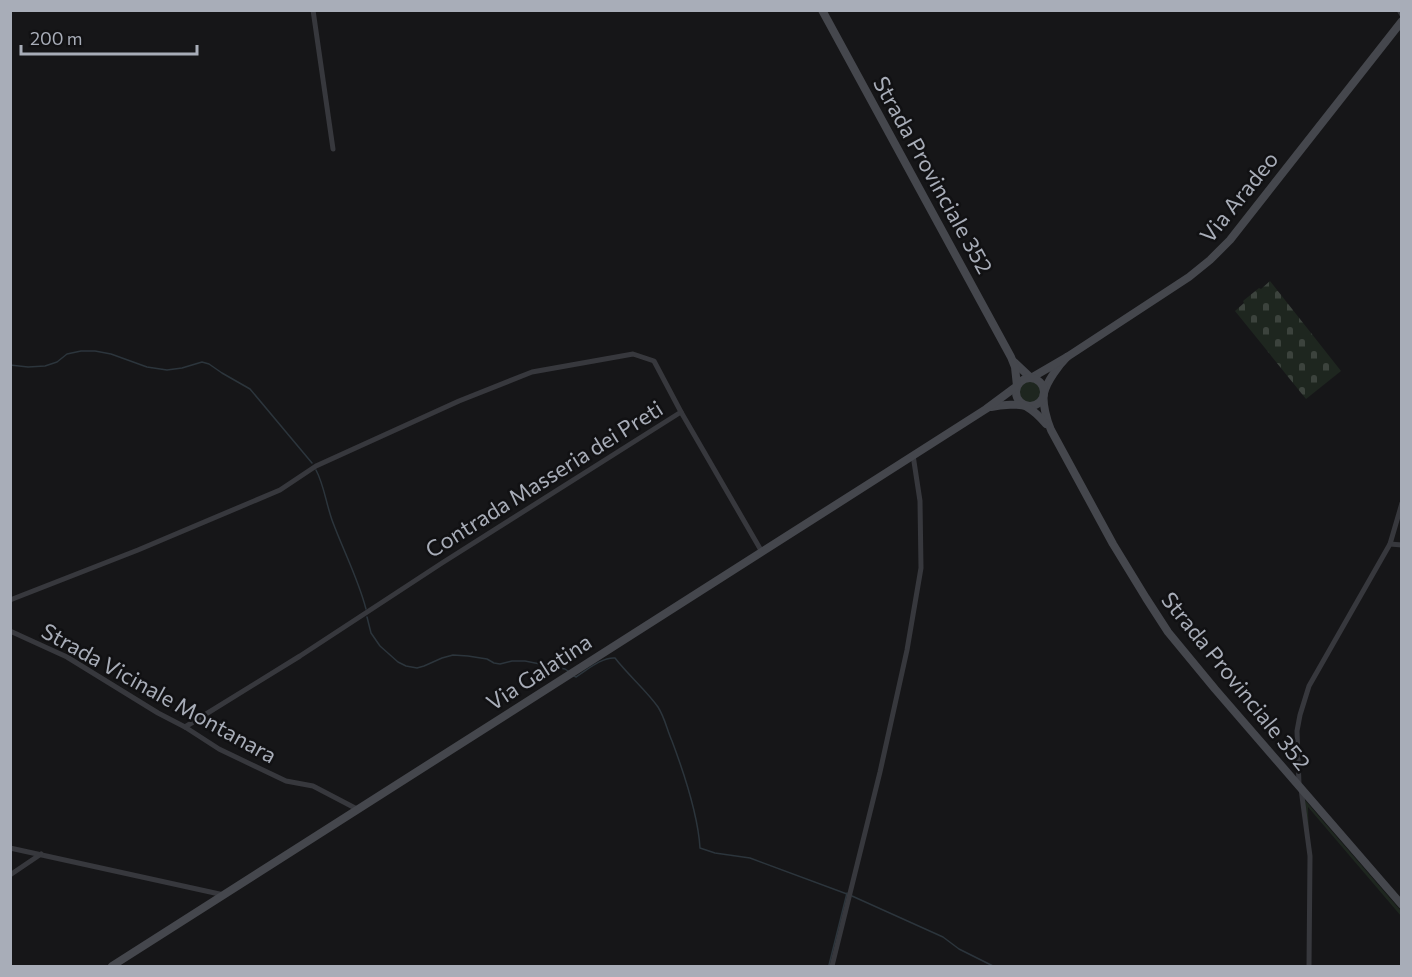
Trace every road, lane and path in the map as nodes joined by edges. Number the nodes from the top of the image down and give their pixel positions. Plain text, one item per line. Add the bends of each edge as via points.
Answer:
1 (314, 10) edge
2 (822, 10) edge
3 (1399, 10) edge
4 (1401, 15) edge
5 (1401, 21) edge
6 (333, 149) dead end
7 (1011, 357) junction
8 (1067, 357) junction
9 (1032, 378) junction
10 (1017, 386) junction
11 (1044, 393) junction
12 (1025, 405) junction
13 (986, 409) junction
14 (681, 412) junction
15 (1051, 430) junction
16 (914, 455) junction
17 (1401, 503) edge
18 (1390, 544) junction
19 (1401, 545) edge
20 (762, 552) junction
21 (10, 600) edge
22 (10, 632) edge
23 (185, 727) junction
24 (1300, 787) junction
25 (357, 809) junction
26 (10, 848) edge
27 (41, 854) junction
28 (10, 875) edge
29 (224, 895) junction
30 (1401, 905) edge
31 (112, 966) edge
32 (832, 966) edge
33 (1309, 966) edge

1 - 6 street
2 - 7 main road, Strada Provinciale 352
3 - 4 street
5 - 8 main road, Via Aradeo via 1230,240 1174,287
7 - 9 main road, Strada Provinciale 352
7 - 10 main road, Strada Provinciale 352
8 - 9 main road, Via Aradeo
8 - 11 main road, Via Aradeo
9 - 10 main road
9 - 11 main road via 1042,384
10 - 12 main road via 1017,397
10 - 13 main road, Via Galatina
11 - 12 main road via 1037,404
11 - 15 main road, Strada Provinciale 352
12 - 13 main road, Via Galatina
12 - 15 main road, Strada Provinciale 352
13 - 16 main road, Via Galatina
14 - 20 street
14 - 21 street, Contrada Masseria dei Preti via 654,361 633,354 532,372 459,400 316,466 280,490
14 - 23 street, Contrada Masseria dei Preti
15 - 24 main road, Strada Provinciale 352 via 1113,544 1168,632
16 - 20 main road, Via Galatina
16 - 32 street via 920,501 921,568 880,772
17 - 18 street
18 - 19 street
18 - 24 street via 1309,687 1297,731
20 - 25 main road, Via Galatina
22 - 23 street, Strada Vicinale Montanara via 67,657
23 - 25 street, Strada Vicinale Montanara via 219,749 286,781 313,786
24 - 30 main road, Strada Provinciale 352
24 - 33 street via 1310,856
25 - 29 main road, Via Galatina
26 - 27 street
27 - 28 street
27 - 29 street
29 - 31 main road, Via Galatina

